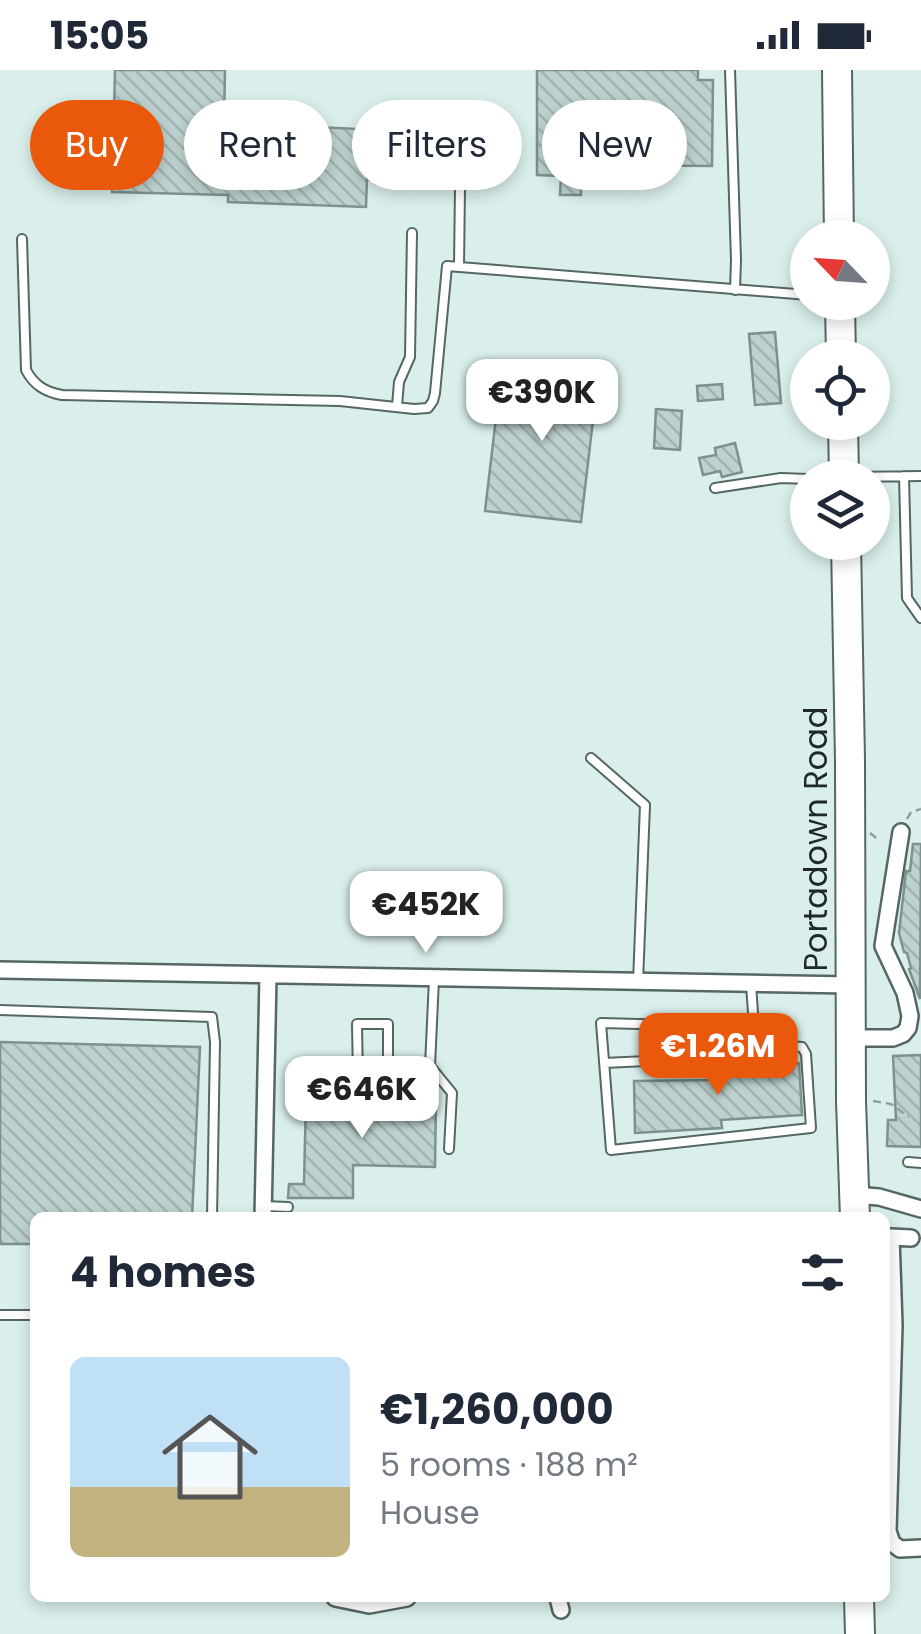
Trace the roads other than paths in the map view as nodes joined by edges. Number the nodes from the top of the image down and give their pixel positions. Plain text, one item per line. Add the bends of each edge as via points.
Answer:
1 (730, 70) edge
2 (837, 70) edge
3 (460, 190) edge
4 (839, 220) edge
5 (412, 234) dead end
6 (22, 239) dead end
7 (459, 267) junction
8 (735, 290) junction
9 (790, 294) edge
10 (398, 406) junction
11 (890, 476) edge
12 (904, 476) junction
13 (921, 476) edge
14 (790, 478) edge
15 (715, 488) dead end
16 (846, 560) edge
17 (921, 618) edge
18 (591, 758) dead end
19 (880, 842) road end
20 (0, 970) edge
21 (268, 976) junction
22 (434, 979) junction
23 (638, 982) junction
24 (750, 984) junction
25 (851, 985) junction
26 (0, 1010) edge
27 (754, 1027) junction
28 (850, 1038) junction
29 (756, 1044) junction
30 (604, 1063) junction
31 (430, 1066) junction
32 (388, 1078) junction
33 (450, 1149) dead end
34 (908, 1162) dead end
35 (921, 1163) edge
36 (854, 1206) edge
37 (288, 1207) dead end
38 (921, 1209) edge
39 (212, 1212) edge
40 (263, 1212) edge
41 (911, 1238) dead end
42 (0, 1315) edge
43 (30, 1315) edge
44 (890, 1462) edge
45 (890, 1536) edge
46 (921, 1548) edge
47 (354, 1602) edge
48 (385, 1602) edge
49 (859, 1602) edge
50 (860, 1634) edge

1 - 8 lane
2 - 4 highway
3 - 7 lane
5 - 10 lane via 410,357
6 - 10 lane via 26,370 51,393
7 - 8 lane
7 - 10 lane via 447,266 433,402 423,410
8 - 9 lane
11 - 12 lane
12 - 13 lane
12 - 17 lane via 907,598
14 - 15 lane
16 - 25 highway, Portadown Road
18 - 23 lane via 645,805
19 - 28 street via 900,838 883,946 910,1016 903,1034
20 - 21 street
21 - 22 street
21 - 40 street
22 - 23 street
22 - 31 lane
23 - 24 street
24 - 25 street
24 - 27 lane
25 - 28 highway, Portadown Road
26 - 39 lane via 212,1017
27 - 29 lane
27 - 30 lane via 601,1022
28 - 36 highway, Portadown Road
29 - 30 lane via 752,1056
29 - 30 lane via 802,1046 811,1128 611,1150
31 - 32 lane via 412,1078
31 - 33 lane via 452,1093
32 - 32 lane via 388,1024 357,1024 358,1078
34 - 35 lane
36 - 38 street via 879,1197
37 - 40 lane
41 - 44 street via 891,1236
42 - 43 lane
45 - 46 street via 900,1549
47 - 48 street
49 - 50 highway

